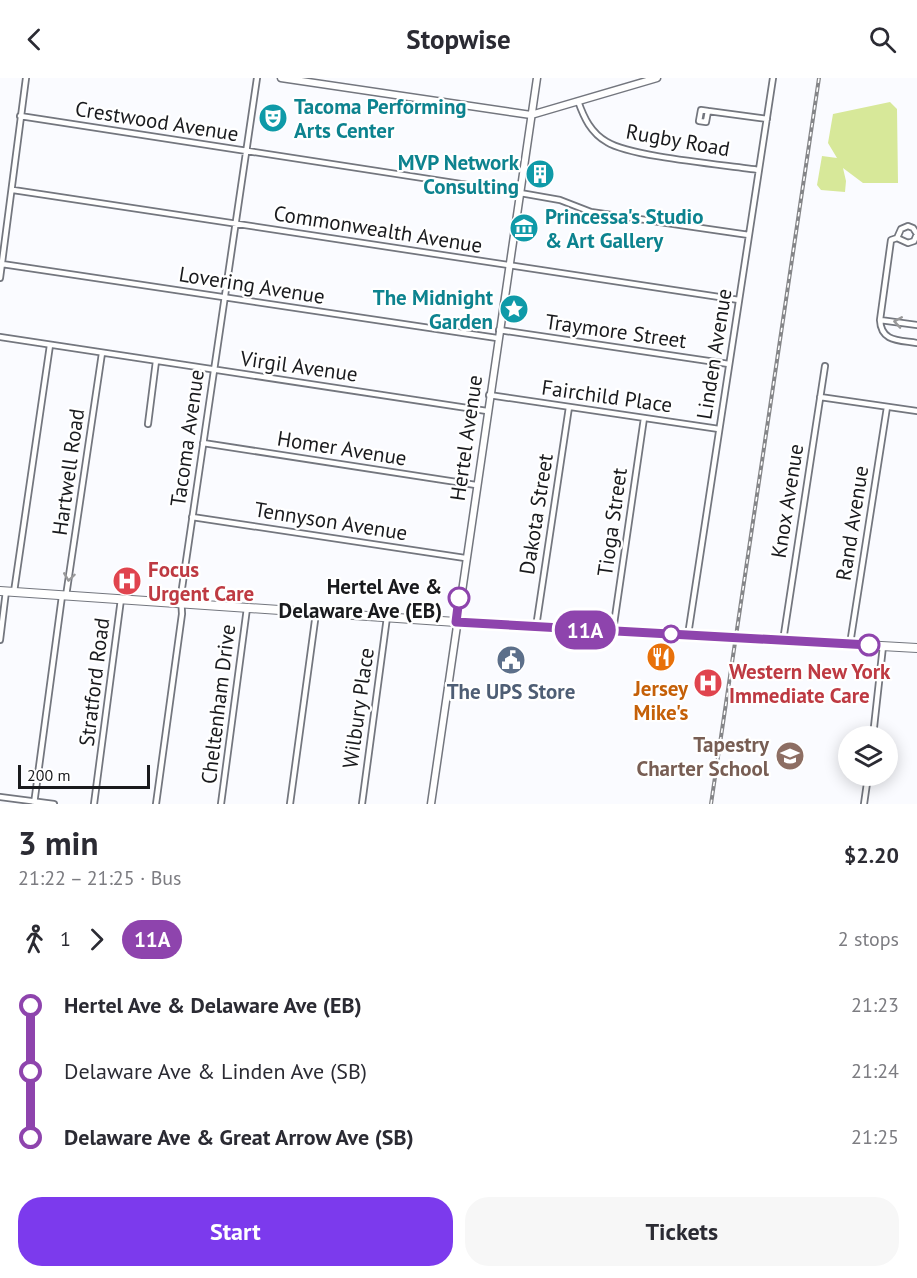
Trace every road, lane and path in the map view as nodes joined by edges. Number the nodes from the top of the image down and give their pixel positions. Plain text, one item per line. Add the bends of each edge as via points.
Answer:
1 (26, 78) edge
2 (257, 78) edge
3 (281, 78) edge
4 (537, 78) edge
5 (657, 78) edge
6 (773, 78) edge
7 (578, 101) junction
8 (708, 111) dead end
9 (531, 115) junction
10 (20, 116) junction
11 (767, 119) junction
12 (246, 151) junction
13 (759, 170) junction
14 (13, 190) junction
15 (519, 193) junction
16 (236, 224) junction
17 (749, 235) junction
18 (897, 238) junction
19 (2, 264) junction
20 (508, 266) junction
21 (0, 278) edge
22 (225, 297) junction
23 (739, 300) junction
24 (880, 320) junction
25 (917, 325) edge
26 (499, 330) junction
27 (0, 337) edge
28 (497, 338) junction
29 (917, 343) edge
30 (50, 345) junction
31 (102, 352) junction
32 (156, 361) junction
33 (729, 364) junction
34 (825, 366) dead end
35 (214, 370) junction
36 (489, 395) junction
37 (820, 397) junction
38 (569, 407) junction
39 (887, 407) junction
40 (487, 411) junction
41 (917, 411) edge
42 (644, 418) junction
43 (148, 424) dead end
44 (719, 429) junction
45 (203, 443) junction
46 (476, 485) junction
47 (192, 517) junction
48 (465, 558) junction
49 (7, 591) edge
50 (64, 596) junction
51 (121, 599) junction
52 (181, 603) junction
53 (247, 608) junction
54 (316, 612) junction
55 (387, 617) junction
56 (456, 622) junction
57 (536, 627) junction
58 (613, 631) junction
59 (688, 635) junction
60 (0, 640) edge
61 (783, 641) junction
62 (850, 644) junction
63 (883, 646) junction
64 (917, 648) edge
65 (874, 726) edge
66 (867, 786) edge
67 (0, 797) edge
68 (34, 803) edge
69 (54, 804) edge
70 (94, 804) edge
71 (156, 804) edge
72 (221, 804) edge
73 (290, 804) edge
74 (362, 804) edge
75 (431, 804) edge
76 (864, 804) edge

1 - 10 street
2 - 12 street, Tacoma Avenue
3 - 9 street
4 - 9 street, Hertel Avenue
5 - 7 street
6 - 11 street, Linden Avenue
7 - 9 street
7 - 13 street, Rugby Road via 596,133 621,149
8 - 11 street
9 - 15 street, Hertel Avenue
10 - 12 street, Crestwood Avenue
10 - 14 street
11 - 13 street, Linden Avenue
12 - 15 street, Crestwood Avenue
12 - 16 street, Tacoma Avenue
13 - 17 street, Linden Avenue
14 - 16 street, Commonwealth Avenue
14 - 19 street
15 - 17 street, Crestwood Avenue via 560,200 591,212
15 - 20 street, Hertel Avenue
16 - 20 street, Commonwealth Avenue
16 - 22 street, Tacoma Avenue
17 - 23 street, Linden Avenue
18 - 18 street via 912,242 916,232 906,227
18 - 24 street via 891,240
19 - 21 street
19 - 22 street, Lovering Avenue
20 - 23 street, Commonwealth Avenue
20 - 26 street, Hertel Avenue
22 - 28 street, Lovering Avenue
22 - 35 street, Tacoma Avenue
23 - 33 street, Linden Avenue
25 -> 24 street
24 - 29 street via 885,336
26 - 28 street, Hertel Avenue
26 - 33 street, Traymore Street
27 - 30 street, Virgil Avenue
28 - 36 street, Hertel Avenue
30 - 31 street, Virgil Avenue
30 - 49 street
31 - 32 street, Virgil Avenue
31 -> 50 street, Hartwell Road
32 - 35 street, Virgil Avenue
32 - 43 street
33 - 44 street, Linden Avenue
34 - 37 street, Knox Avenue
35 - 40 street, Virgil Avenue
35 - 45 street, Tacoma Avenue
36 - 38 street, Fairchild Place
36 - 40 street, Hertel Avenue
37 - 39 street
37 - 61 street, Knox Avenue
38 - 42 street, Fairchild Place
38 - 57 street, Dakota Street
39 - 41 street
39 - 62 street, Rand Avenue
40 - 46 street, Hertel Avenue
42 - 44 street, Fairchild Place
42 - 58 street, Tioga Street
44 - 59 street, Linden Avenue
45 - 46 street, Homer Avenue
45 - 47 street, Tacoma Avenue
46 - 48 street, Hertel Avenue
47 - 48 street, Tennyson Avenue
47 - 52 street, Tacoma Avenue
48 - 56 street, Hertel Avenue
49 - 50 main road
49 - 60 street
50 - 51 main road
50 - 68 street, Hartwell Road
51 - 52 main road
51 - 70 street, Stratford Road
52 - 53 main road
52 - 71 street, Tacoma Avenue
53 - 54 main road
53 - 72 street, Cheltenham Drive
54 - 55 main road
54 - 73 street
55 - 56 main road
55 - 74 street, Wilbury Place
56 - 57 main road
56 - 75 street, Hertel Avenue
57 - 58 main road
58 - 59 main road
59 - 61 main road
61 - 62 main road
62 - 63 main road
63 - 64 main road
63 - 65 street
66 - 76 street
67 - 68 street
68 - 69 street

